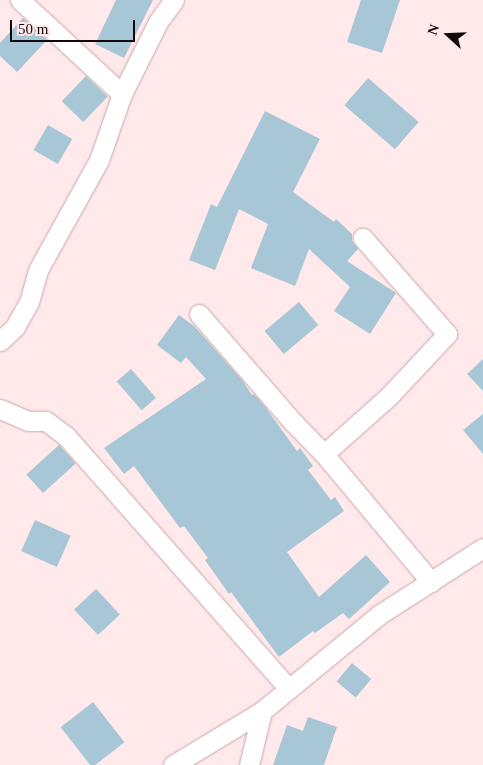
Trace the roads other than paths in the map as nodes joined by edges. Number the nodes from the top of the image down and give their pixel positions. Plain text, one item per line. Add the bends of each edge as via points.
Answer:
1 (20, 0) edge
2 (174, 0) edge
3 (122, 94) junction
4 (363, 238) dead end
5 (199, 314) dead end
6 (0, 341) edge
7 (0, 409) edge
8 (324, 454) junction
9 (483, 548) edge
10 (431, 582) junction
11 (289, 689) junction
12 (262, 711) junction
13 (173, 765) edge
14 (249, 765) edge

1 - 3 street
2 - 3 street via 158,22
3 - 6 street via 99,160 38,270 29,302 14,327
4 - 8 street via 448,334 389,396
5 - 8 street
7 - 11 street via 28,421 46,421 66,436
8 - 10 street
9 - 10 street
10 - 11 street via 380,614
11 - 12 street
12 - 13 street
12 - 14 street

